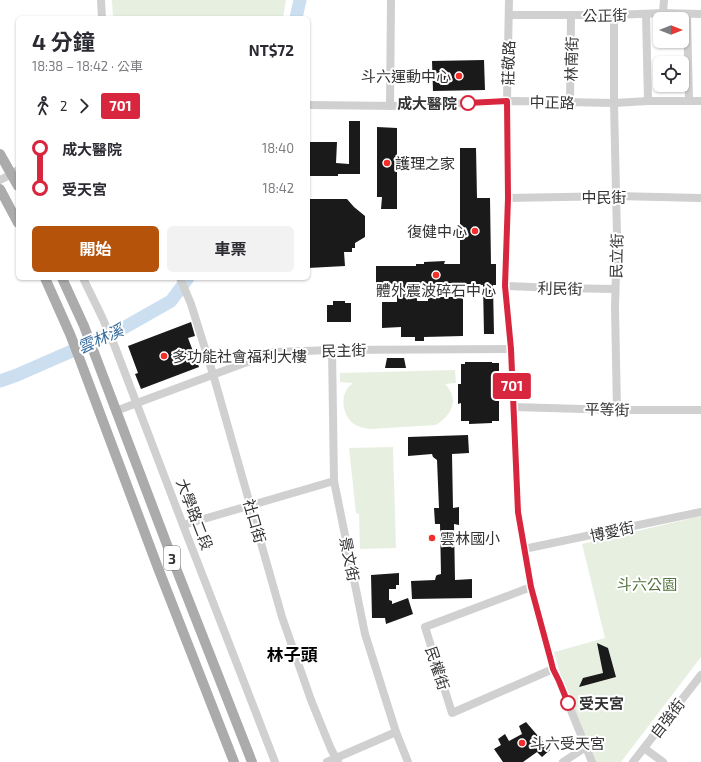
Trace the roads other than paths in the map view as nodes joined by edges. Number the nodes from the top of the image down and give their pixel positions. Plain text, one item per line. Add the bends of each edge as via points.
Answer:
1 (101, 0) edge
2 (390, 0) edge
3 (509, 0) edge
4 (664, 0) edge
5 (663, 12) edge
6 (646, 14) junction
7 (653, 14) edge
8 (701, 14) edge
9 (509, 15) junction
10 (571, 15) junction
11 (614, 15) junction
12 (689, 15) edge
13 (102, 16) edge
14 (688, 48) edge
15 (689, 100) junction
16 (507, 101) junction
17 (648, 101) junction
18 (701, 101) edge
19 (570, 102) junction
20 (614, 103) junction
21 (310, 105) edge
22 (390, 106) junction
23 (0, 154) edge
24 (15, 172) edge
25 (0, 180) edge
26 (0, 188) edge
27 (616, 196) junction
28 (508, 198) junction
29 (701, 198) edge
30 (16, 219) edge
31 (46, 280) edge
32 (63, 280) edge
33 (84, 280) edge
34 (181, 280) edge
35 (505, 286) junction
36 (615, 289) junction
37 (511, 349) junction
38 (332, 350) junction
39 (213, 374) junction
40 (137, 403) junction
41 (513, 407) junction
42 (617, 410) junction
43 (701, 410) edge
44 (116, 411) junction
45 (334, 481) junction
46 (150, 499) junction
47 (134, 504) junction
48 (250, 505) junction
49 (701, 512) edge
50 (183, 525) junction
51 (524, 549) junction
52 (531, 587) junction
53 (553, 669) junction
54 (701, 675) edge
55 (396, 732) junction
56 (586, 747) junction
57 (644, 748) junction
58 (336, 760) edge
59 (234, 762) edge
60 (252, 762) edge
61 (275, 762) edge
62 (327, 762) edge
63 (408, 762) edge
64 (563, 762) edge
65 (592, 762) edge
66 (633, 762) edge
67 (663, 762) edge

1 - 13 street
2 - 22 street
3 - 9 street, 莊敬路
4 - 5 street
6 - 7 street, 公正街
6 - 11 street, 公正街
6 - 17 street
8 - 12 street, 公正街
9 - 10 street, 公正街
9 - 16 street, 莊敬路
10 - 11 street, 公正街
10 - 19 street, 林南街
11 - 20 street, 民立街
14 - 15 street
15 - 17 street, 中正路
15 - 18 street, 中正路
16 - 19 street, 中正路
16 - 22 street, 中正路
16 - 28 street, 莊敬路
17 - 20 street, 中正路
19 - 20 street, 中正路
20 - 27 street, 民立街
21 - 22 street, 中正路
23 - 24 main road
24 - 25 street
26 - 30 main road
27 - 28 street, 中民街
27 - 29 street, 中民街
27 - 36 street, 民立街
28 - 35 street, 莊敬路
31 - 47 main road, 3 via 70,334
32 - 44 main road, 3 via 84,326
33 - 40 street, 大學路二段
34 - 39 street, 社口街
35 - 36 street, 利民街
35 - 37 street, 莊敬路
36 - 42 street, 民立街
37 - 38 street, 民主街
37 - 41 street, 莊敬路
38 - 39 street, 民主街 via 274,352
38 - 45 street, 景文街
39 - 40 street, 民主街
39 - 48 street, 社口街
40 - 44 street, 民主街
40 - 50 street, 大學路二段
41 - 42 street, 平等街
41 - 51 street, 莊敬路 via 518,512
42 - 43 street, 平等街
44 - 46 main road, 3
45 - 48 street
45 - 55 street, 景文街 via 365,634
46 - 47 main road
46 - 60 main road, 3
47 - 59 main road, 3
48 - 50 street
48 - 58 street, 社口街 via 282,617 311,700
49 - 51 street, 博愛街
50 - 61 street, 大學路二段
51 - 52 street, 莊敬路
52 - 53 street, 莊敬路
52 - 53 street, 民權街 via 425,627 452,713
53 - 56 street, 莊敬路
54 - 57 street, 自強街
55 - 58 street
55 - 63 street, 景文街
56 - 64 street
56 - 65 street, 莊敬路
57 - 66 street, 自強街
57 - 67 street
58 - 62 street

